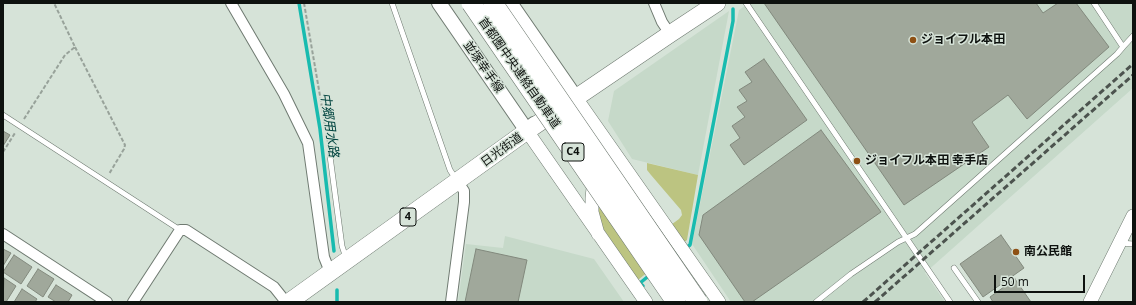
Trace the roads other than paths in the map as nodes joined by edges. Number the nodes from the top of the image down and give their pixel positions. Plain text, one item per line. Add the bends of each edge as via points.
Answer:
1 (231, 3) edge
2 (392, 3) edge
3 (439, 3) edge
4 (471, 3) edge
5 (492, 3) edge
6 (507, 3) edge
7 (511, 3) edge
8 (654, 3) edge
9 (717, 3) edge
10 (746, 3) edge
11 (1094, 3) edge
12 (670, 34) junction
13 (1133, 36) edge
14 (1123, 47) junction
15 (576, 98) junction
16 (3, 115) edge
17 (527, 131) junction
18 (330, 156) road end
19 (458, 182) junction
20 (1133, 216) edge
21 (180, 230) junction
22 (3, 234) edge
23 (598, 234) junction
24 (907, 238) junction
25 (1120, 242) junction
26 (1133, 244) edge
27 (347, 261) junction
28 (954, 268) dead end
29 (330, 272) junction
30 (107, 302) edge
31 (133, 302) edge
32 (286, 302) edge
33 (289, 302) edge
34 (451, 302) edge
35 (646, 302) edge
36 (676, 302) edge
37 (698, 302) edge
38 (719, 302) edge
39 (816, 302) edge
40 (950, 302) edge
41 (978, 302) edge
42 (1090, 302) edge

1 - 29 street via 284,94 308,143 324,257
2 - 19 lane via 450,170
3 - 17 main road, 並塚幸手線
4 - 36 highway, 首都圏中央連絡自動車道 / C4, bridge
5 - 37 highway, 首都圏中央連絡自動車道 / C4, bridge
6 - 17 main road via 515,26 512,41 515,50 548,100 546,109
7 - 15 main road
8 - 12 street
9 - 12 highway, 日光街道 / 4
10 - 24 lane
11 - 14 lane
12 - 15 highway, 日光街道 / 4
13 - 14 lane
14 - 24 lane via 915,234
15 - 17 highway, 日光街道 / 4
15 - 23 street via 567,120 572,134 593,166 592,212
15 - 38 street
16 - 21 lane
17 - 19 highway, 日光街道 / 4
17 - 23 street
18 - 27 lane via 342,246
19 - 27 highway, 日光街道 / 4
19 - 34 street via 464,191 464,202
20 - 25 street
21 - 31 street
21 - 32 street via 186,230 274,287
22 - 30 street
23 - 35 street
24 - 39 lane via 851,274
24 - 40 lane
25 - 26 lane
25 - 42 street
27 - 29 highway, 日光街道 / 4
28 - 41 lane
29 - 33 highway, 日光街道 / 4

